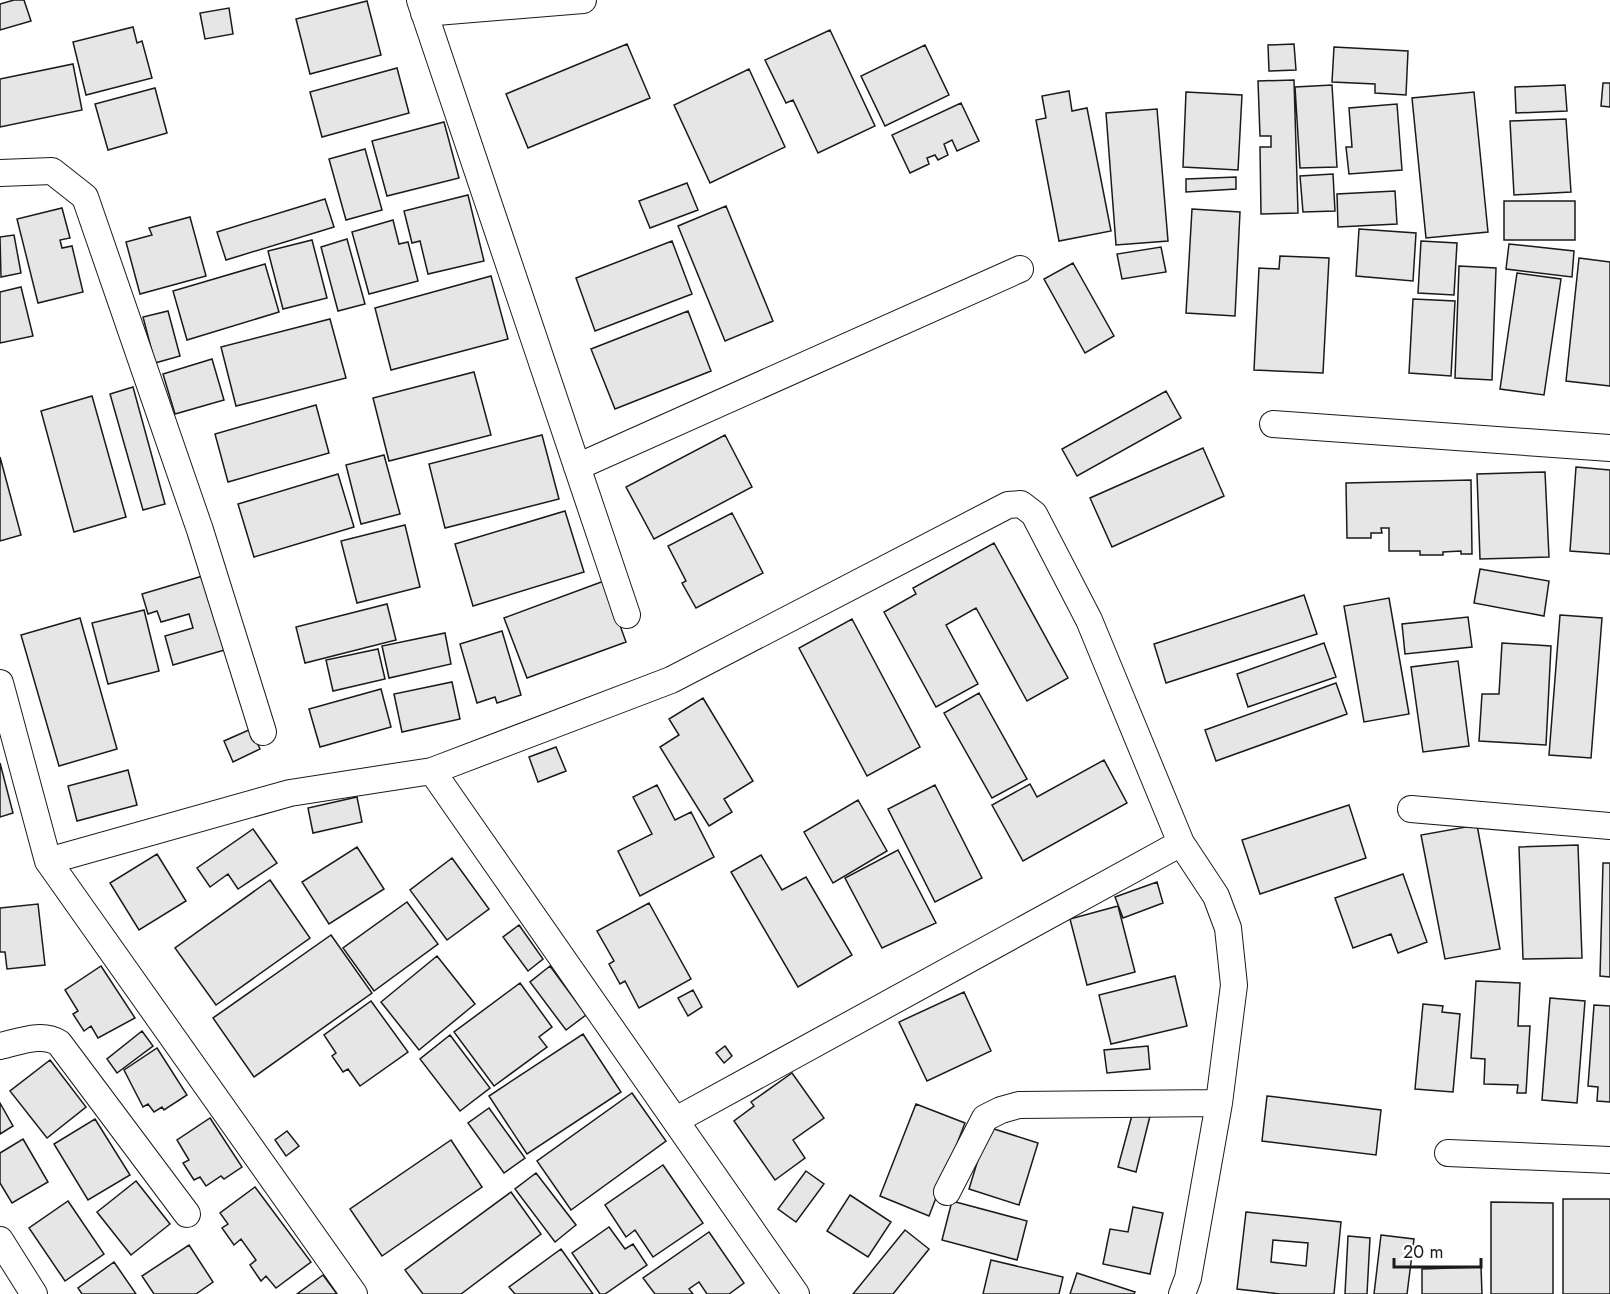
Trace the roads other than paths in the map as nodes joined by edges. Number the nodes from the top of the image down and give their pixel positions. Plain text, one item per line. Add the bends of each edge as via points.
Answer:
1 (583, 0) edge
2 (422, 7) edge
3 (0, 173) edge
4 (1020, 269) dead end
5 (1273, 424) dead end
6 (1610, 448) edge
7 (577, 466) junction
8 (627, 615) dead end
9 (0, 683) edge
10 (263, 732) dead end
11 (432, 771) junction
12 (1411, 809) dead end
13 (1610, 826) edge
14 (1181, 843) junction
15 (48, 861) junction
16 (0, 1046) edge
17 (1219, 1103) junction
18 (676, 1120) junction
19 (1448, 1153) dead end
20 (1610, 1161) edge
21 (947, 1192) dead end
22 (187, 1214) dead end
23 (0, 1240) edge
24 (34, 1294) edge
25 (354, 1294) edge
26 (796, 1294) edge
27 (1182, 1294) edge

1 - 2 street
2 - 7 street
3 - 10 street via 52,171 85,197 200,530
4 - 7 street
5 - 6 street
7 - 8 street
9 - 15 street
11 - 14 street via 671,680 1008,505 1021,504 1034,514 1089,620
11 - 15 street via 290,793
11 - 18 street
12 - 13 street
14 - 17 street via 1216,896 1228,928 1232,954 1234,985
14 - 18 street
15 - 25 street
16 - 22 street via 38,1038 51,1038 59,1043
17 - 21 street via 1019,1105 1001,1110 985,1118
17 - 27 street
18 - 26 street
19 - 20 street
23 - 24 street

